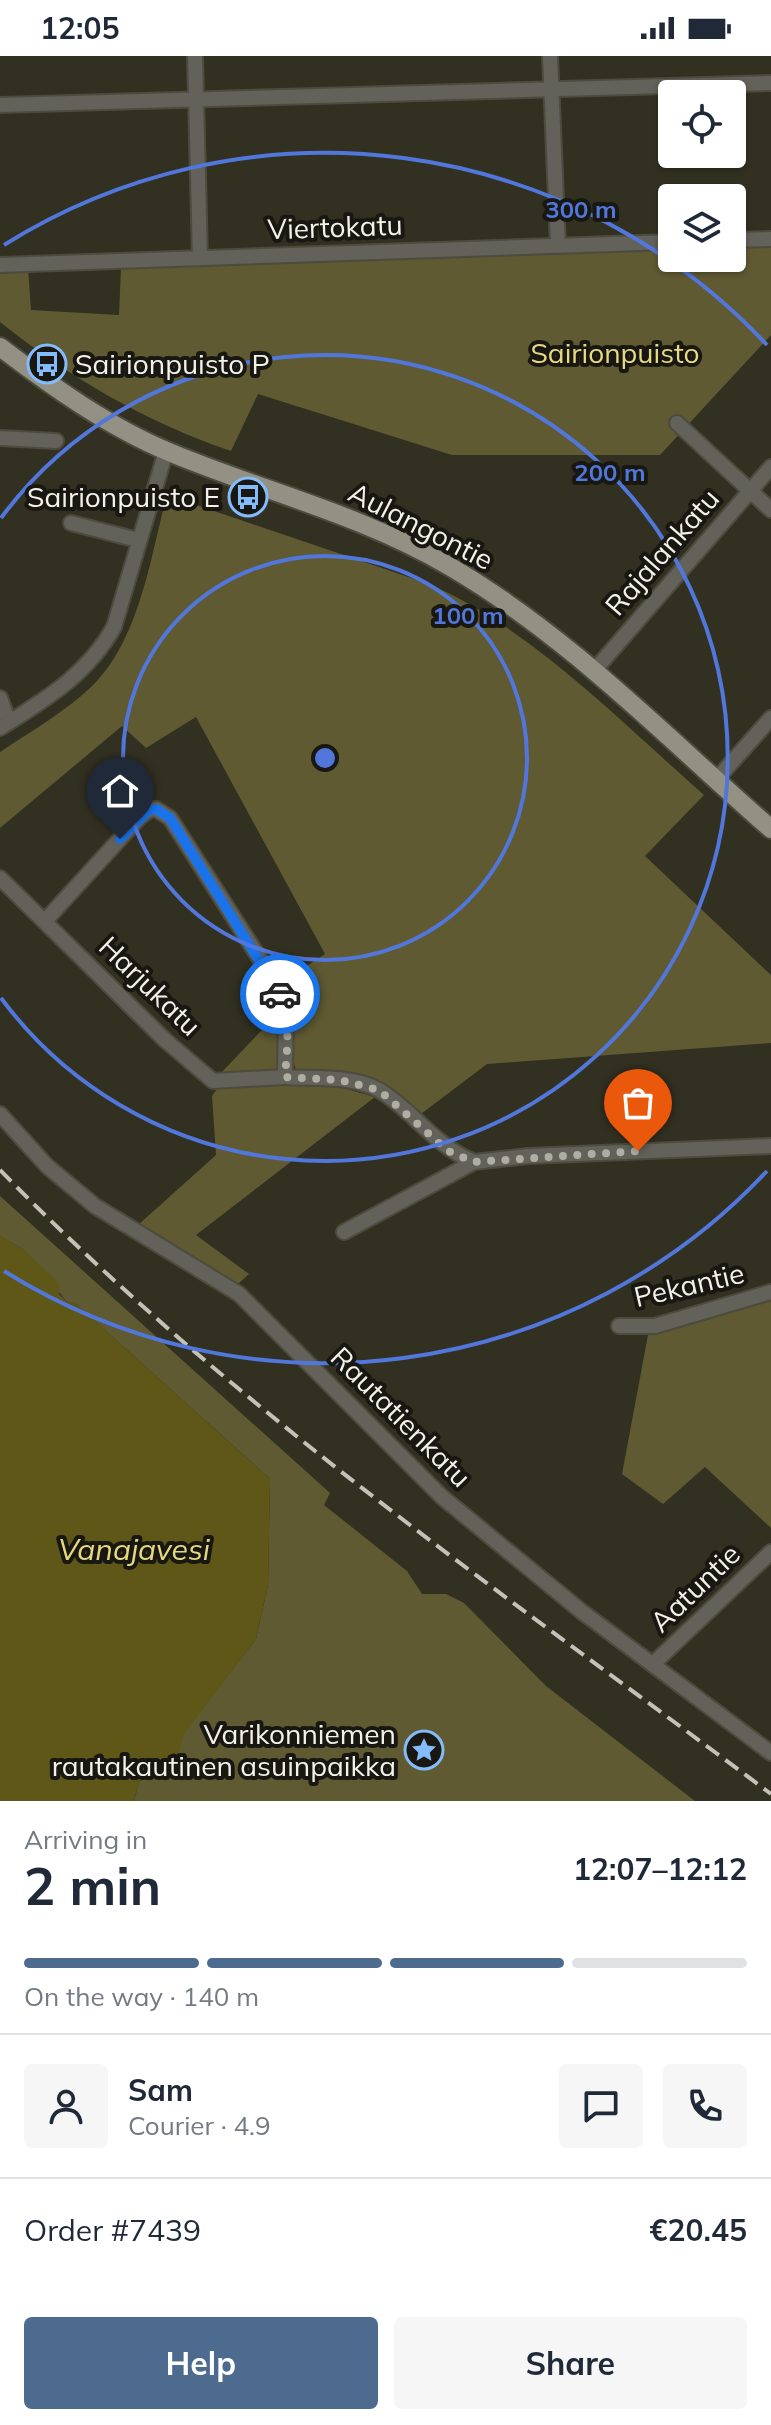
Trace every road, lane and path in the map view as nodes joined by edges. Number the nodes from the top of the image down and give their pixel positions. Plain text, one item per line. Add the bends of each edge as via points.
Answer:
1 (195, 56) edge
2 (550, 56) edge
3 (771, 83) edge
4 (552, 90) junction
5 (196, 100) junction
6 (0, 105) edge
7 (771, 239) edge
8 (746, 240) edge
9 (658, 242) edge
10 (558, 246) junction
11 (200, 258) junction
12 (0, 265) edge
13 (0, 347) edge
14 (677, 423) dead end
15 (0, 438) edge
16 (56, 441) dead end
17 (166, 451) junction
18 (771, 467) edge
19 (749, 491) junction
20 (771, 510) edge
21 (71, 523) dead end
22 (138, 540) junction
23 (593, 672) junction
24 (0, 698) edge
25 (771, 718) edge
26 (4, 725) edge
27 (716, 780) junction
28 (771, 829) edge
29 (0, 878) edge
30 (45, 921) junction
31 (285, 1077) junction
32 (0, 1114) edge
33 (771, 1146) edge
34 (474, 1162) junction
35 (344, 1232) dead end
36 (771, 1292) edge
37 (619, 1326) dead end
38 (771, 1552) edge
39 (654, 1663) junction
40 (771, 1753) edge

1 - 5 street
2 - 4 street
3 - 4 street
4 - 5 street
4 - 10 street
5 - 6 street
5 - 11 street
7 - 8 street
9 - 10 street, Viertokatu
10 - 11 street, Viertokatu
11 - 12 street, Viertokatu
13 - 17 main road, Aulangontie via 41,379
14 - 19 street
15 - 16 street
17 - 22 street
17 - 23 main road, Aulangontie via 303,499 399,540 487,591
18 - 19 street, Rajalankatu
19 - 20 street
19 - 23 street, Rajalankatu
21 - 22 street
22 - 26 street via 114,627 101,649 77,678
23 - 27 main road, Aulangontie
24 - 26 street
25 - 27 street
27 - 28 main road, Aulangontie
29 - 30 street, Harjukatu
30 - 31 street, Harjukatu via 213,1081
30 - 31 street via 149,810 170,818 276,984 286,1009
31 - 34 street, Harjukatu via 340,1080 379,1090 448,1151
32 - 39 street, Rautatienkatu via 47,1166 95,1206 239,1294 442,1497 581,1611
33 - 34 street
34 - 35 street
36 - 37 street, Pekantie via 655,1326
38 - 39 street, Aatuntie
39 - 40 street, Rautatienkatu

